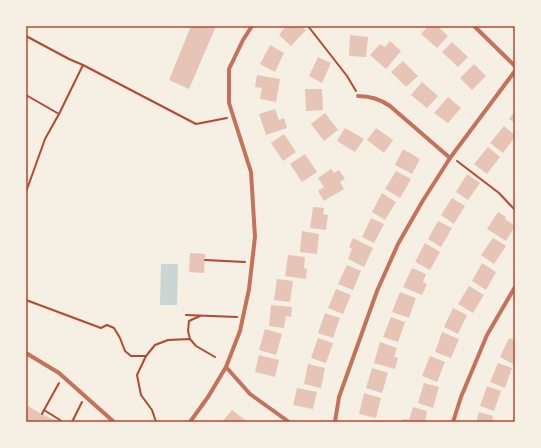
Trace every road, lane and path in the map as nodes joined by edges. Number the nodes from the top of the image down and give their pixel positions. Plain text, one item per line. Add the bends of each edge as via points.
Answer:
1 (252, 26) edge
2 (308, 26) edge
3 (474, 26) edge
4 (26, 36) edge
5 (83, 65) junction
6 (515, 66) edge
7 (515, 71) edge
8 (26, 95) edge
9 (358, 96) joint
10 (59, 114) junction
11 (233, 117) junction
12 (450, 158) junction
13 (26, 192) edge
14 (515, 210) edge
15 (205, 260) dead end
16 (252, 263) junction
17 (515, 287) edge
18 (26, 300) edge
19 (186, 314) dead end
20 (201, 315) junction
21 (243, 317) junction
22 (190, 339) junction
23 (26, 353) edge
24 (146, 356) junction
25 (215, 357) dead end
26 (226, 367) junction
27 (63, 377) junction
28 (85, 396) junction
29 (44, 410) junction
30 (42, 414) dead end
31 (61, 422) edge
32 (72, 422) edge
33 (114, 422) edge
34 (156, 422) edge
35 (190, 422) edge
36 (289, 422) edge
37 (335, 422) edge
38 (453, 422) edge

1 - 11 street via 229,69 229,103
2 - 9 path via 348,76
3 - 6 street
4 - 5 path
5 - 10 path
5 - 11 path via 196,124
7 - 12 street
8 - 10 path
9 - 12 street via 372,97 390,106
10 - 13 path via 45,139
11 - 16 street via 251,172 255,237
12 - 14 path via 459,161 499,193
12 - 37 street via 398,244 377,291 339,397
15 - 16 path
16 - 21 street
17 - 38 street via 487,335
18 - 24 path via 101,328 107,325 114,328 125,351 131,356
19 - 20 path
20 - 21 path
20 - 22 path via 189,322
21 - 26 street
22 - 24 path via 168,340 155,345
22 - 25 path via 196,346
23 - 27 street
24 - 34 path via 137,375 141,395 152,410
26 - 35 street
26 - 36 street via 250,394
27 - 28 street
27 - 29 path
28 - 32 path
28 - 33 street
29 - 30 path
29 - 31 path

